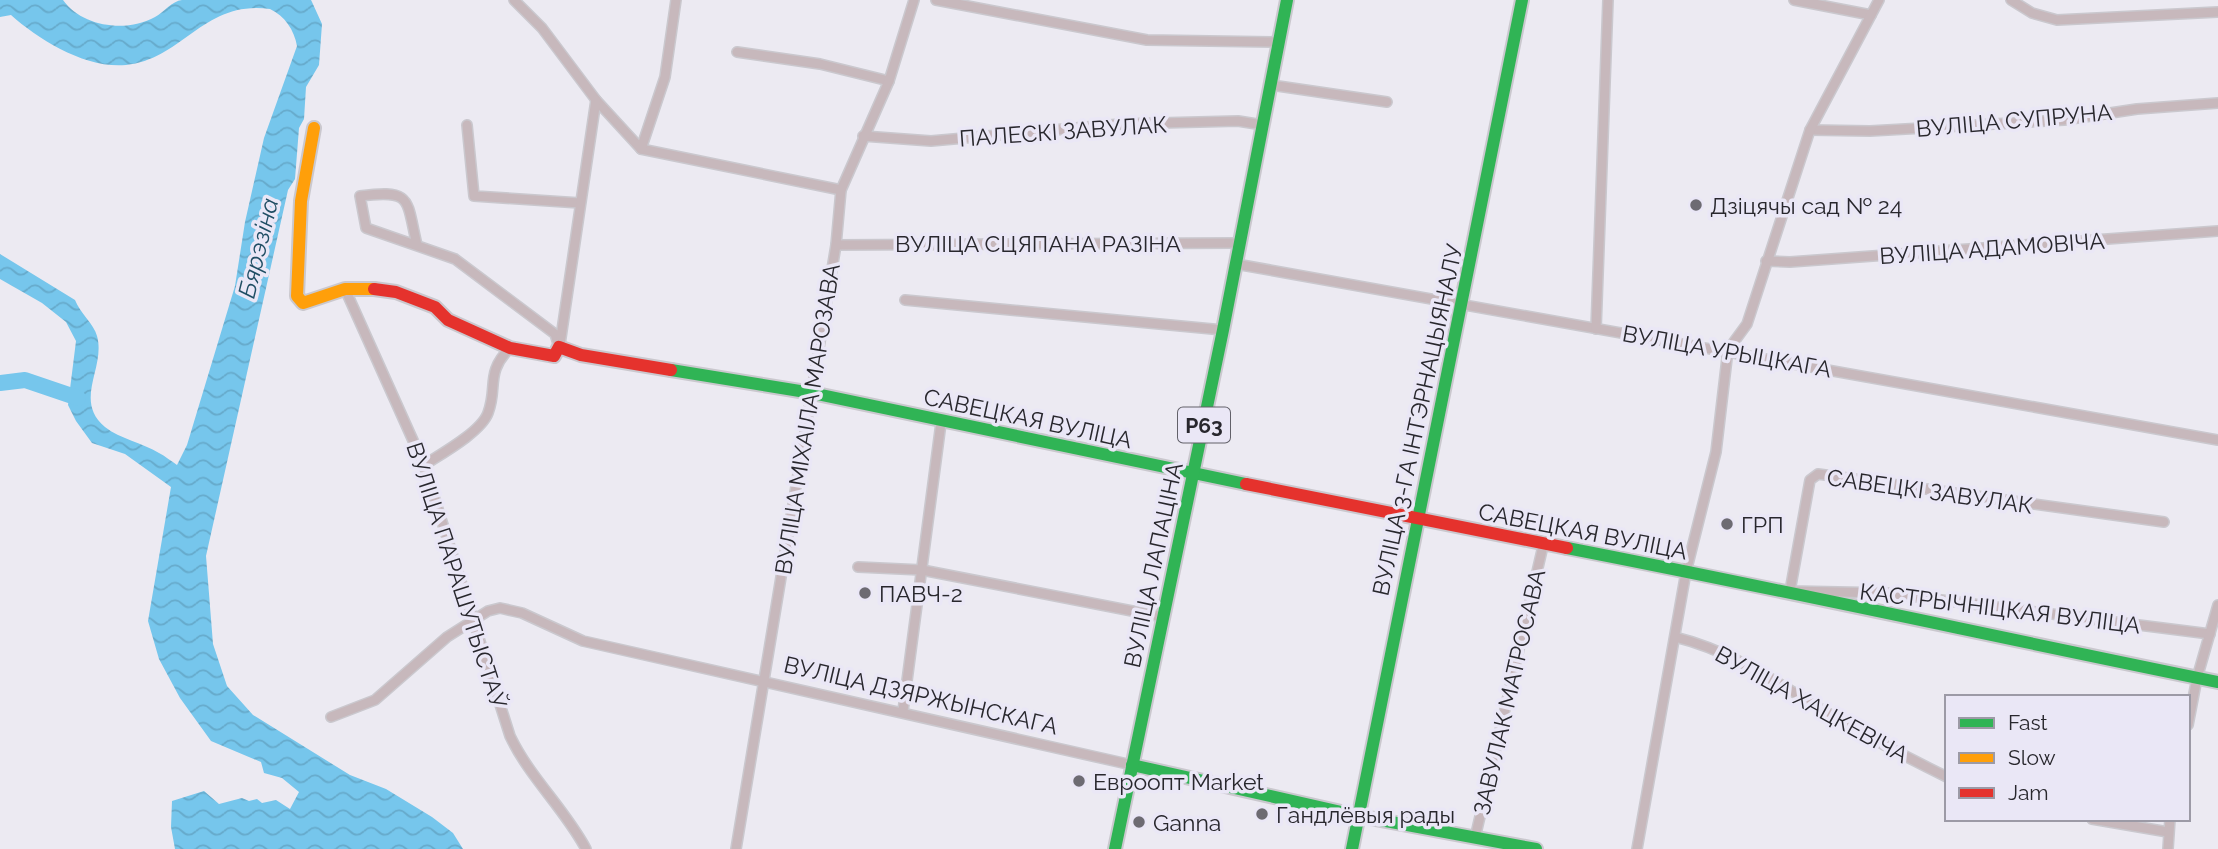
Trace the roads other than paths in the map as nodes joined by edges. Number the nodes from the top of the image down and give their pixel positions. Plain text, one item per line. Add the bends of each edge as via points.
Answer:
1 (514, 0) edge
2 (676, 0) edge
3 (914, 0) edge
4 (936, 0) edge
5 (1287, 0) edge
6 (1522, 0) edge
7 (1608, 0) edge
8 (1794, 0) edge
9 (1879, 0) edge
10 (2011, 0) edge
11 (2218, 12) edge
12 (1871, 15) junction
13 (1279, 42) junction
14 (737, 52) dead end
15 (889, 80) junction
16 (1271, 85) junction
17 (596, 100) junction
18 (1387, 102) dead end
19 (2218, 103) edge
20 (467, 125) dead end
21 (1263, 125) junction
22 (314, 128) dead end
23 (1810, 130) junction
24 (863, 136) junction
25 (641, 149) junction
26 (841, 190) junction
27 (580, 203) junction
28 (2218, 231) edge
29 (1240, 243) junction
30 (418, 245) junction
31 (836, 245) junction
32 (1766, 261) junction
33 (1236, 264) junction
34 (345, 289) junction
35 (905, 300) dead end
36 (1462, 306) junction
37 (1596, 329) junction
38 (1223, 330) junction
39 (559, 347) junction
40 (510, 348) junction
41 (1728, 350) junction
42 (812, 393) junction
43 (941, 422) junction
44 (2218, 440) edge
45 (424, 465) junction
46 (1194, 474) junction
47 (1417, 520) junction
48 (2164, 522) dead end
49 (1543, 546) junction
50 (858, 567) dead end
51 (922, 570) junction
52 (1686, 572) junction
53 (1790, 591) junction
54 (2218, 606) edge
55 (475, 617) junction
56 (1163, 617) junction
57 (2210, 634) junction
58 (1675, 637) junction
59 (2197, 678) junction
60 (764, 681) junction
61 (2218, 682) edge
62 (903, 711) junction
63 (2190, 715) edge
64 (331, 717) dead end
65 (1132, 765) junction
66 (1945, 776) edge
67 (1359, 816) junction
68 (2104, 821) edge
69 (2170, 821) edge
70 (2168, 832) junction
71 (1475, 838) junction
72 (586, 849) edge
73 (736, 849) edge
74 (1115, 849) edge
75 (1352, 849) edge
76 (1536, 849) edge
77 (1637, 849) edge
78 (2168, 849) edge

1 - 17 street via 542,28
2 - 25 street via 665,77
3 - 15 street, ВУЛІЦА МІХАІЛА МАРОЗАВА
4 - 13 street via 1147,40
5 - 13 street, ВУЛІЦА ЛАПАЦІНА / Р63
6 - 36 street, ВУЛІЦА 3-ГА ІНТЭРНАЦЫЯНАЛУ
7 - 37 street
8 - 12 street
9 - 12 street
10 - 11 street via 2032,13 2057,20
12 - 23 street
13 - 16 street, ВУЛІЦА ЛАПАЦІНА / Р63
14 - 15 street
15 - 24 street, ВУЛІЦА МІХАІЛА МАРОЗАВА
16 - 18 street
16 - 21 street, ВУЛІЦА ЛАПАЦІНА / Р63
17 - 25 street
17 - 27 street
19 - 23 street, ВУЛІЦА СУПРУНА via 2064,120
20 - 27 street via 474,196
21 - 24 street, ПАЛЕСКІ ЗАВУЛАК via 1238,121 1121,124 931,141
21 - 29 street, ВУЛІЦА ЛАПАЦІНА / Р63
22 - 34 street, САВЕЦКАЯ ВУЛІЦА via 301,201 299,301
23 - 32 street
24 - 26 street, ВУЛІЦА МІХАІЛА МАРОЗАВА
25 - 26 street
26 - 31 street, ВУЛІЦА МІХАІЛА МАРОЗАВА
27 - 39 street
28 - 32 street, ВУЛІЦА АДАМОВІЧА
29 - 31 street, ВУЛІЦА СЦЯПАНА РАЗІНА
29 - 33 street, ВУЛІЦА ЛАПАЦІНА / Р63
30 - 30 street via 407,201 400,195 360,196 366,228
30 - 39 street via 455,259 555,334
31 - 42 street, ВУЛІЦА МІХАІЛА МАРОЗАВА
32 - 41 street via 1747,324
33 - 36 street, ВУЛІЦА УРЫЦКАГА
33 - 38 street, ВУЛІЦА ЛАПАЦІНА / Р63
34 - 40 street, САВЕЦКАЯ ВУЛІЦА via 396,292 435,307 448,320
34 - 45 street, ВУЛІЦА ПАРАШУТЫСТАЎ
35 - 38 street
36 - 37 street, ВУЛІЦА УРЫЦКАГА
36 - 47 street, ВУЛІЦА 3-ГА ІНТЭРНАЦЫЯНАЛУ
37 - 41 street, ВУЛІЦА УРЫЦКАГА
38 - 46 street, ВУЛІЦА ЛАПАЦІНА / Р63
39 - 40 street, САВЕЦКАЯ ВУЛІЦА via 554,356
39 - 42 street, САВЕЦКАЯ ВУЛІЦА via 581,355
40 - 45 street via 498,360 488,415 463,439
41 - 44 street, ВУЛІЦА УРЫЦКАГА
41 - 52 street via 1716,452
42 - 43 street, САВЕЦКАЯ ВУЛІЦА
42 - 60 street, ВУЛІЦА МІХАІЛА МАРОЗАВА
43 - 46 street, САВЕЦКАЯ ВУЛІЦА
43 - 51 street
45 - 55 street, ВУЛІЦА ПАРАШУТЫСТАЎ
46 - 47 street, САВЕЦКАЯ ВУЛІЦА
46 - 56 street, ВУЛІЦА ЛАПАЦІНА / Р63
47 - 49 street, САВЕЦКАЯ ВУЛІЦА
47 - 67 street, ВУЛІЦА 3-ГА ІНТЭРНАЦЫЯНАЛУ
48 - 53 street, САВЕЦКІ ЗАВУЛАК via 1818,474 1810,480
49 - 52 street, САВЕЦКАЯ ВУЛІЦА
49 - 71 street, ЗАВУЛАК МАТРОСАВА
50 - 51 street
51 - 56 street
51 - 62 street
52 - 53 street, САВЕЦКАЯ ВУЛІЦА
52 - 58 street
53 - 57 street, КАСТРЫЧНІЦКАЯ ВУЛІЦА via 1886,593
53 - 59 street, САВЕЦКАЯ ВУЛІЦА
54 - 57 street
55 - 60 street, ВУЛІЦА ДЗЯРЖЫНСКАГА via 500,608 583,641
55 - 64 street, ВУЛІЦА ДЗЯРЖЫНСКАГА via 375,700
55 - 72 street, ВУЛІЦА ПАРАШУТЫСТАЎ via 510,736
56 - 65 street, ВУЛІЦА ЛАПАЦІНА / Р63
57 - 59 street
58 - 66 street, ВУЛІЦА ХАЦКЕВІЧА via 1704,644 1752,668 1872,740
58 - 77 street
59 - 61 street, САВЕЦКАЯ ВУЛІЦА
59 - 63 street
60 - 62 street, ВУЛІЦА ДЗЯРЖЫНСКАГА
60 - 73 street, ВУЛІЦА МІХАІЛА МАРОЗАВА
62 - 65 street, ВУЛІЦА ДЗЯРЖЫНСКАГА
65 - 67 street, ВУЛІЦА ДЗЯРЖЫНСКАГА
65 - 74 street, ВУЛІЦА ЛАПАЦІНА / Р63
67 - 71 street, ВУЛІЦА ДЗЯРЖЫНСКАГА
67 - 75 street, ВУЛІЦА 3-ГА ІНТЭРНАЦЫЯНАЛУ
68 - 70 street
69 - 70 street
70 - 78 street
71 - 76 street, ВУЛІЦА ДЗЯРЖЫНСКАГА

